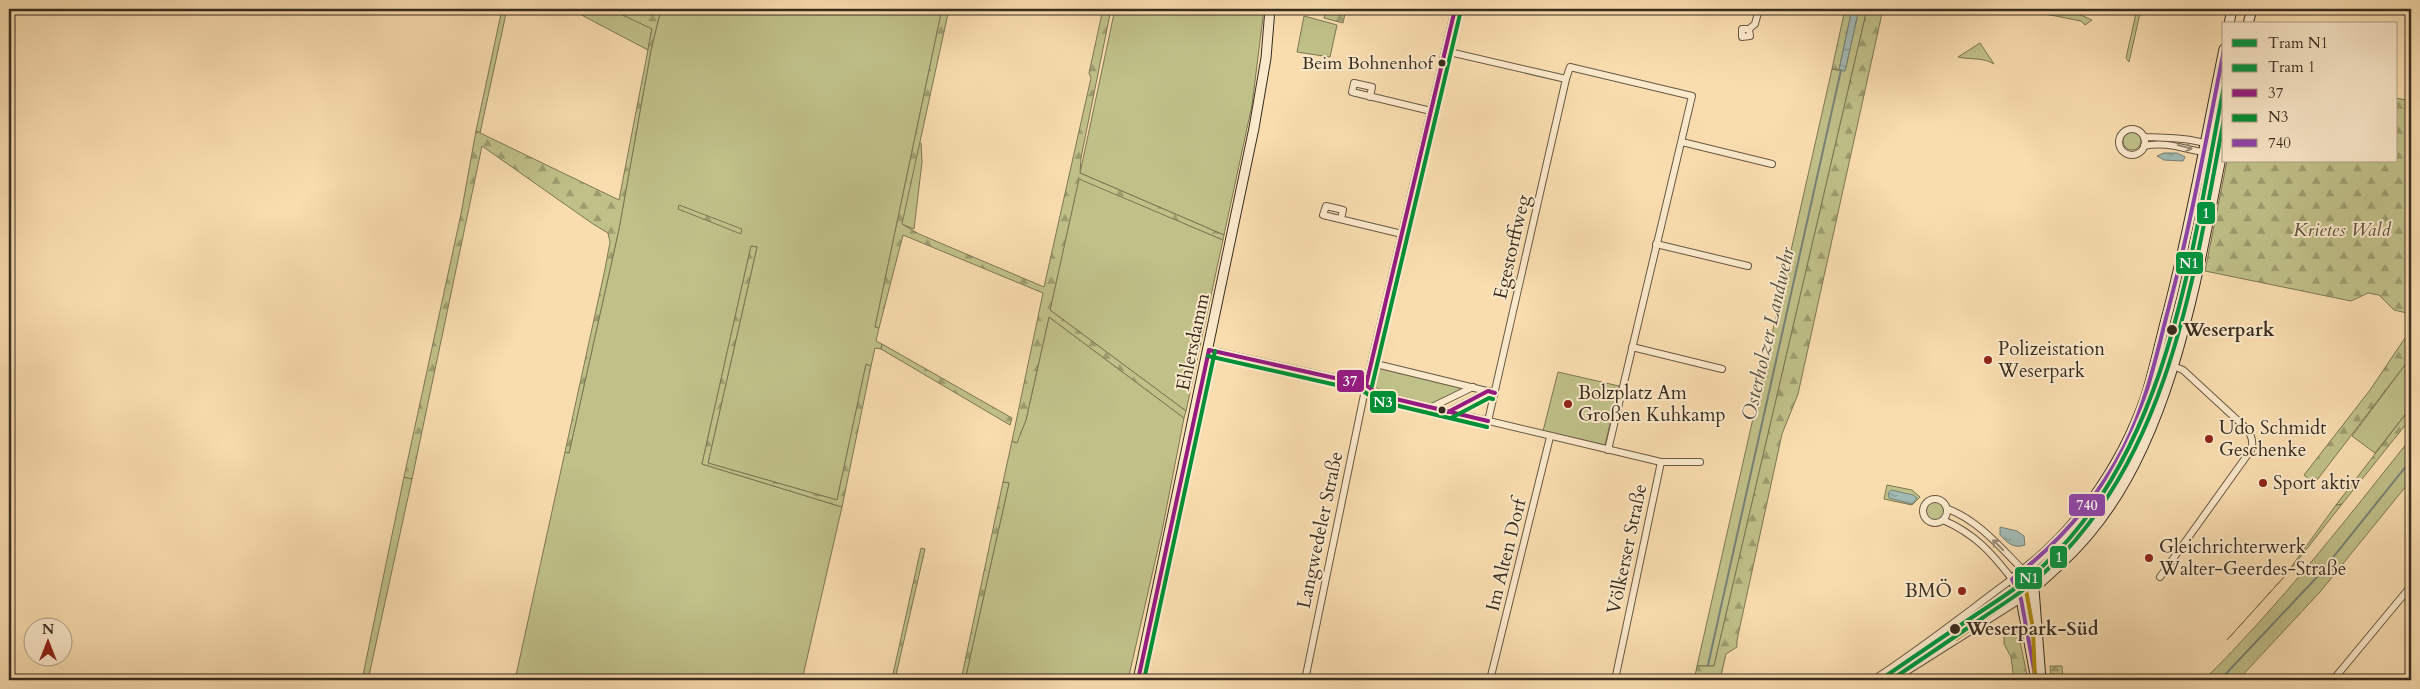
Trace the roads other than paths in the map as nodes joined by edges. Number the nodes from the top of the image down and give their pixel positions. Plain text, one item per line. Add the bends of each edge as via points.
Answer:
1 (1270, 9) edge
2 (1455, 9) edge
3 (1759, 9) edge
4 (2232, 9) edge
5 (2252, 9) edge
6 (2229, 22) edge
7 (2249, 22) edge
8 (1749, 29) dead end
9 (1445, 51) junction
10 (2222, 60) edge
11 (1566, 80) junction
12 (1370, 96) dead end
13 (1431, 111) junction
14 (2144, 137) junction
15 (1682, 142) junction
16 (2144, 146) junction
17 (2222, 147) edge
18 (2204, 148) junction
19 (2222, 152) edge
20 (1772, 164) dead end
21 (1341, 219) dead end
22 (1402, 234) junction
23 (1656, 244) junction
24 (1748, 266) dead end
25 (1632, 347) junction
26 (1209, 350) junction
27 (1372, 362) junction
28 (2173, 366) junction
29 (1722, 369) dead end
30 (1366, 385) junction
31 (1473, 387) junction
32 (1491, 392) junction
33 (1432, 407) junction
34 (1448, 412) junction
35 (1488, 421) junction
36 (1550, 436) junction
37 (1608, 450) junction
38 (1661, 462) junction
39 (1700, 462) dead end
40 (1948, 509) junction
41 (1943, 520) junction
42 (2024, 571) junction
43 (2160, 577) dead end
44 (2012, 579) junction
45 (2411, 586) edge
46 (2034, 589) junction
47 (2021, 599) junction
48 (1138, 680) edge
49 (1305, 680) edge
50 (1490, 680) edge
51 (1615, 680) edge
52 (1873, 680) edge
53 (1893, 680) edge
54 (2036, 680) edge
55 (2040, 680) edge
56 (2333, 680) edge

1 - 26 main road, Ehlersdamm via 1254,128
2 - 9 street, Langwedeler Straße
3 - 8 street via 1755,24
4 - 6 main road
5 - 7 main road
9 - 11 street
9 - 13 street, Langwedeler Straße
10 - 18 main road
11 - 15 street via 1570,67 1692,96
11 - 32 street, Egestorffweg
12 - 13 street
13 - 22 street, Langwedeler Straße
14 - 16 street
14 - 16 street via 2138,131 2127,130 2119,143 2121,150 2128,154 2138,153
14 - 18 street via 2169,137
15 - 20 street
15 - 23 street
16 -> 18 street via 2166,144
17 - 18 street
18 - 42 main road via 2186,240 2137,419 2108,476 2054,543
19 - 28 main road
21 - 22 street
22 - 27 street, Langwedeler Straße
23 - 24 street
23 - 25 street
25 - 29 street
25 - 37 street
26 - 30 street
26 - 48 main road, Ehlersdamm
27 - 30 street, Langwedeler Straße
27 - 31 street
28 - 43 street via 2183,370 2247,429 2253,444
28 - 46 main road via 2145,442 2122,485 2090,533
30 - 33 street via 1380,395
30 - 49 street, Langwedeler Straße
31 - 32 street
31 - 33 street
32 - 34 street
32 - 35 street, Egestorffweg
33 - 34 street
34 - 35 street
35 - 36 street
36 - 37 street
36 - 50 street, Im Alten Dorf
37 - 38 street
38 - 39 street, Völkerser Straße
38 - 51 street, Völkerser Straße
40 - 41 street
40 - 41 street via 1943,501 1935,498 1924,506 1923,513 1929,522
42 -> 40 street via 1984,532
41 - 44 street via 1980,542
42 - 44 main road
42 - 46 main road
44 - 47 main road
44 - 52 street via 1919,650
45 - 56 street
46 - 47 main road
46 - 55 main road
47 - 53 street
47 - 54 main road

